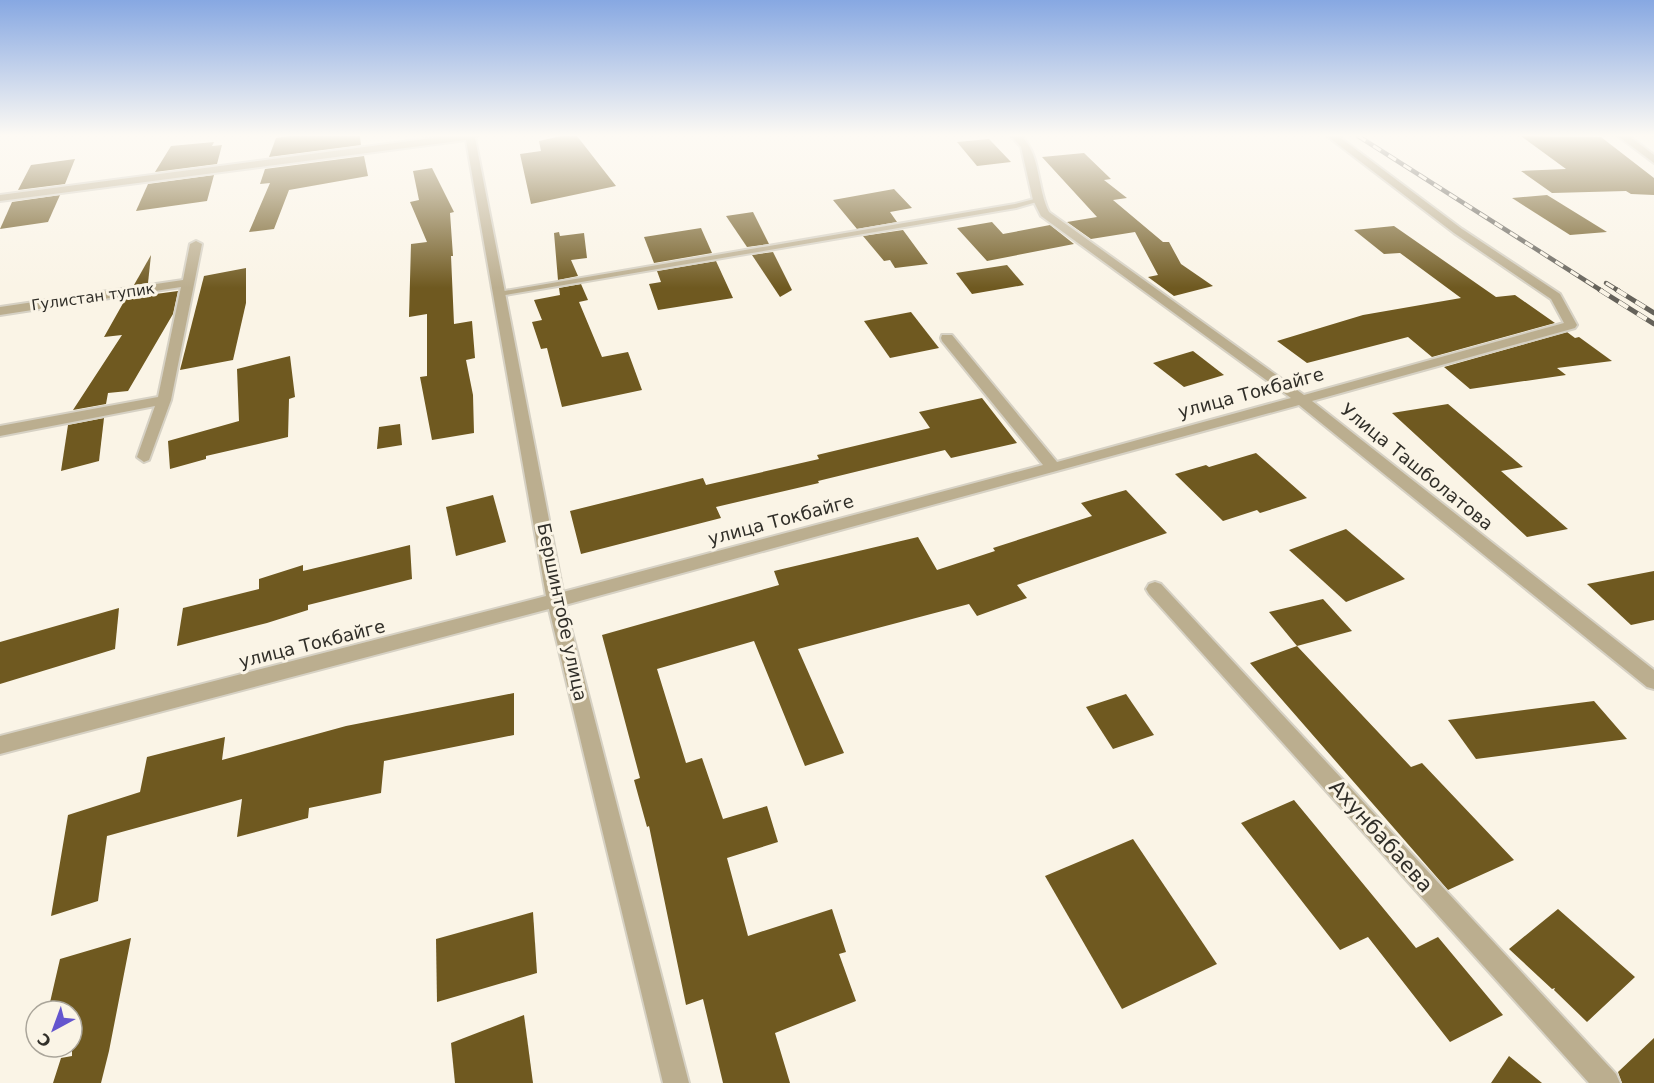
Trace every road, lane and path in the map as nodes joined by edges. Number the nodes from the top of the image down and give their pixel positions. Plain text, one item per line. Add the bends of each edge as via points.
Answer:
1 (88, 187) edge
2 (480, 187) edge
3 (1035, 187) edge
4 (1399, 187) edge
5 (0, 198) edge
6 (1038, 200) junction
7 (196, 244) dead end
8 (187, 283) junction
9 (499, 294) junction
10 (0, 311) edge
11 (947, 338) dead end
12 (164, 400) junction
13 (1302, 400) junction
14 (0, 431) edge
15 (144, 457) dead end
16 (1052, 466) junction
17 (1155, 589) dead end
18 (556, 602) junction
19 (1654, 681) edge
20 (0, 745) edge
21 (676, 1083) edge
22 (1607, 1083) edge

1 - 5 street
2 - 9 street, Бершинтобе улица
3 - 6 street, Улица Ташболатова
4 - 13 street, улица Токбайге via 1556,297 1571,325
6 - 9 lane
6 - 13 street, Улица Ташболатова via 1045,214
7 - 8 street
8 - 10 street, Гулистан тупик
8 - 12 street
9 - 18 street, Бершинтобе улица
11 - 16 street
12 - 14 street
12 - 15 street
13 - 16 street, улица Токбайге
13 - 19 street, Улица Ташболатова
16 - 18 street, улица Токбайге
17 - 22 street, Ахунбабаева
18 - 20 street, улица Токбайге
18 - 21 street, Бершинтобе улица

